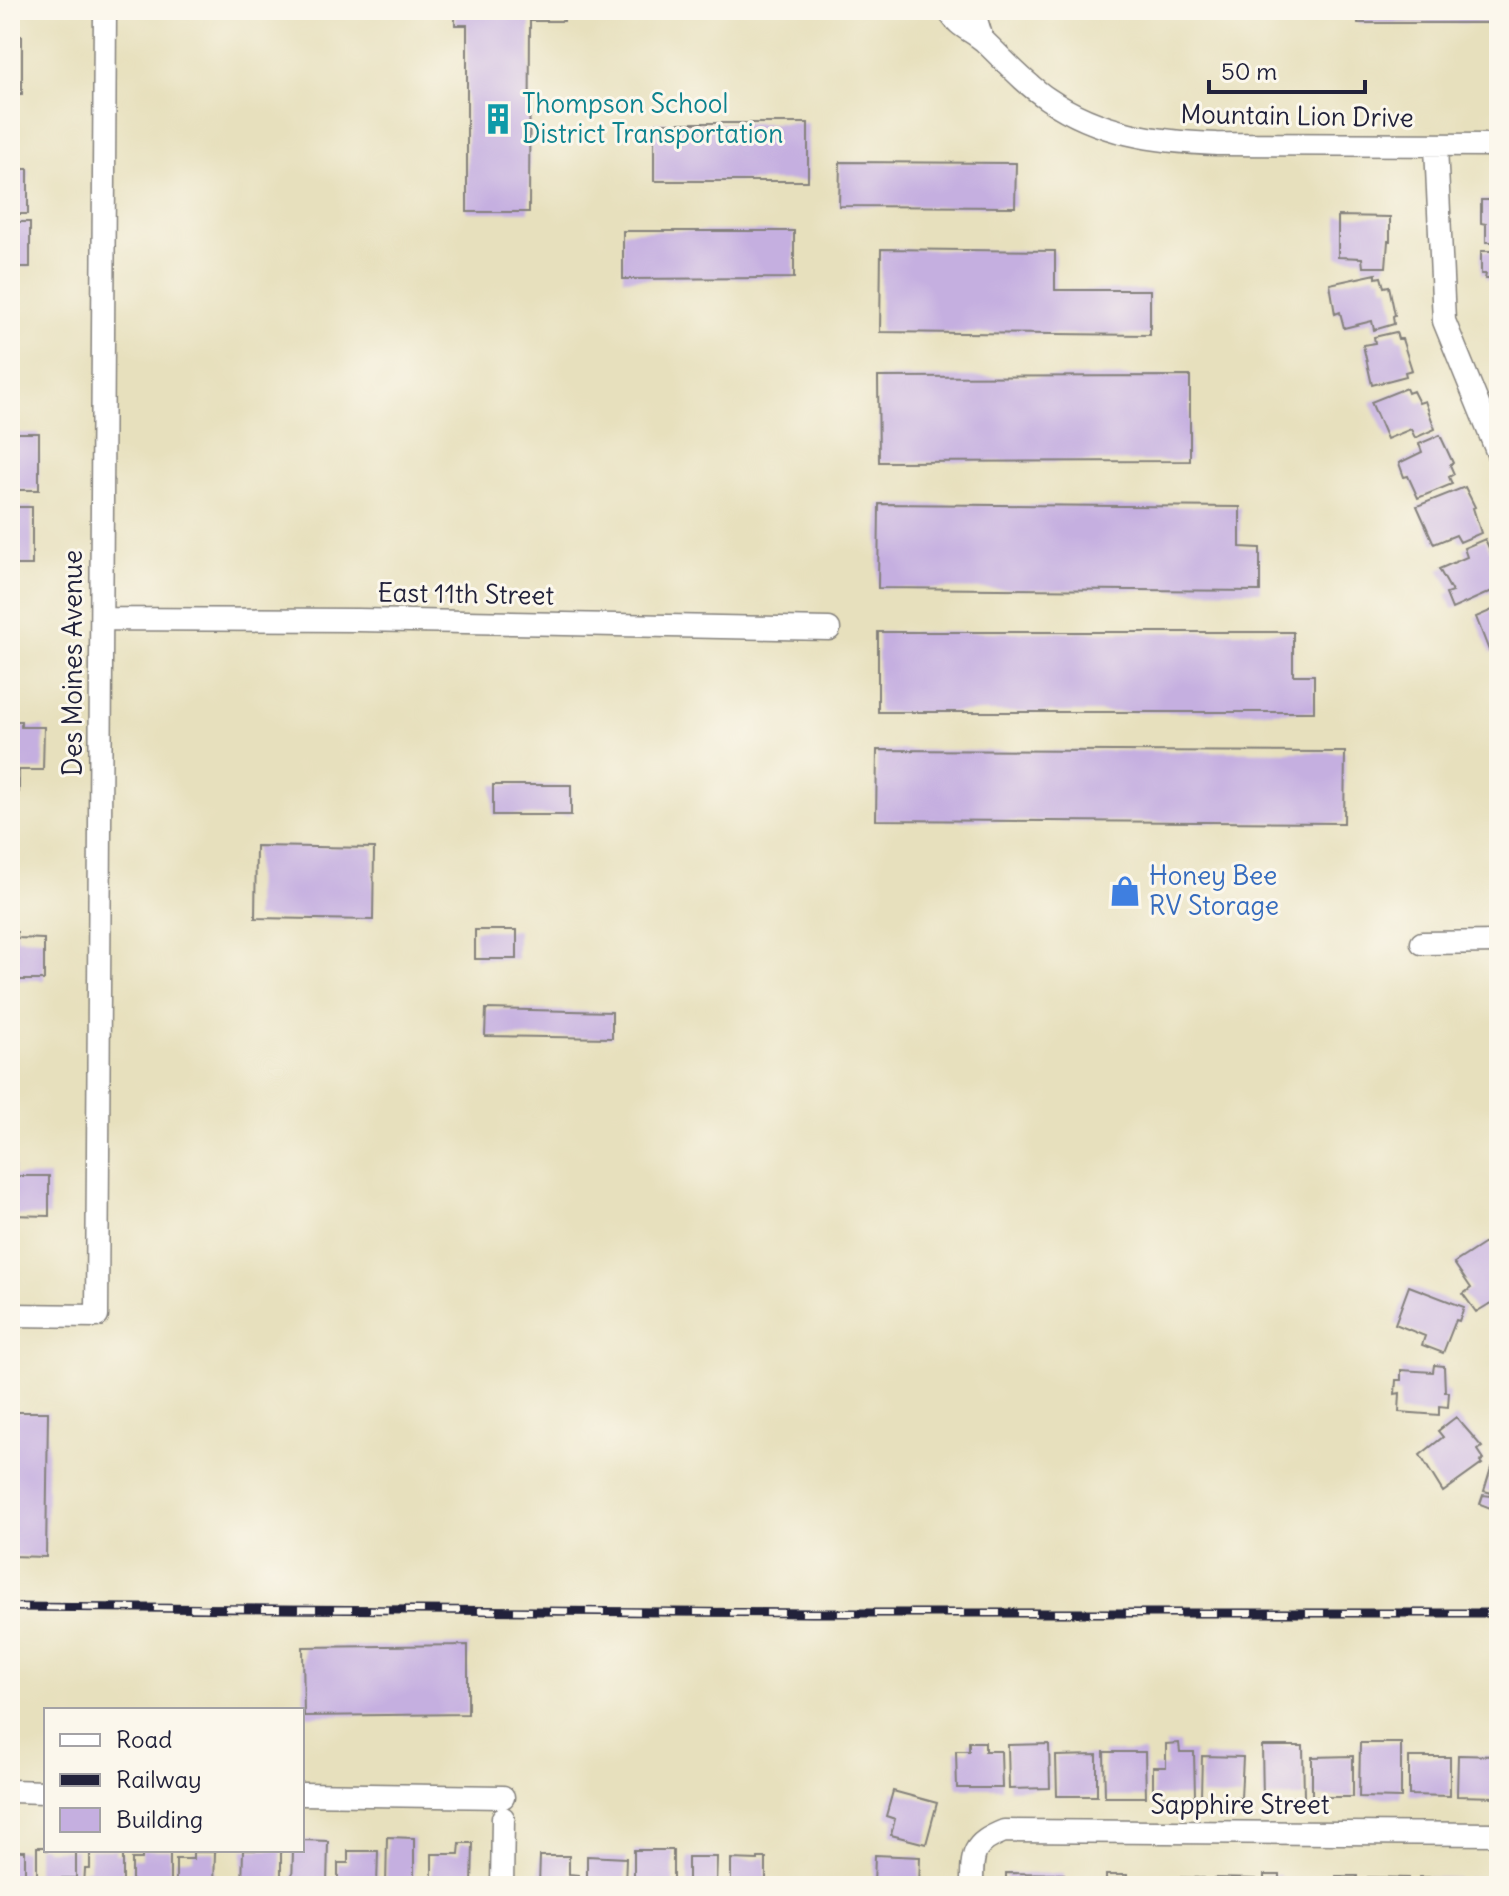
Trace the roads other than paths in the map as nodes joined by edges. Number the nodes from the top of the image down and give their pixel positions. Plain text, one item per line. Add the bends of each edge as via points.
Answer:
1 (105, 10) edge
2 (948, 10) edge
3 (973, 10) edge
4 (982, 39) junction
5 (1499, 145) edge
6 (1436, 146) junction
7 (1488, 403) edge
8 (1499, 456) edge
9 (102, 619) junction
10 (829, 629) dead end
11 (1499, 942) edge
12 (1422, 943) dead end
13 (10, 1315) edge
14 (10, 1791) edge
15 (44, 1792) edge
16 (304, 1794) edge
17 (1499, 1834) edge
18 (502, 1886) edge
19 (972, 1886) edge

1 - 9 street, Des Moines Avenue
2 - 4 street, Mountain Lion Drive via 957,24
3 - 4 street, Mountain Lion Drive
4 - 6 street, Mountain Lion Drive via 1049,100 1117,132 1173,142
5 - 6 street, Mountain Lion Drive
6 - 7 street via 1444,321
7 - 8 street
9 - 10 street, East 11th Street
9 - 13 street, Des Moines Avenue via 97,1316
11 - 12 street
14 - 15 street
16 - 18 street via 503,1807
17 - 19 street, Sapphire Street via 1004,1831 983,1840 972,1860

